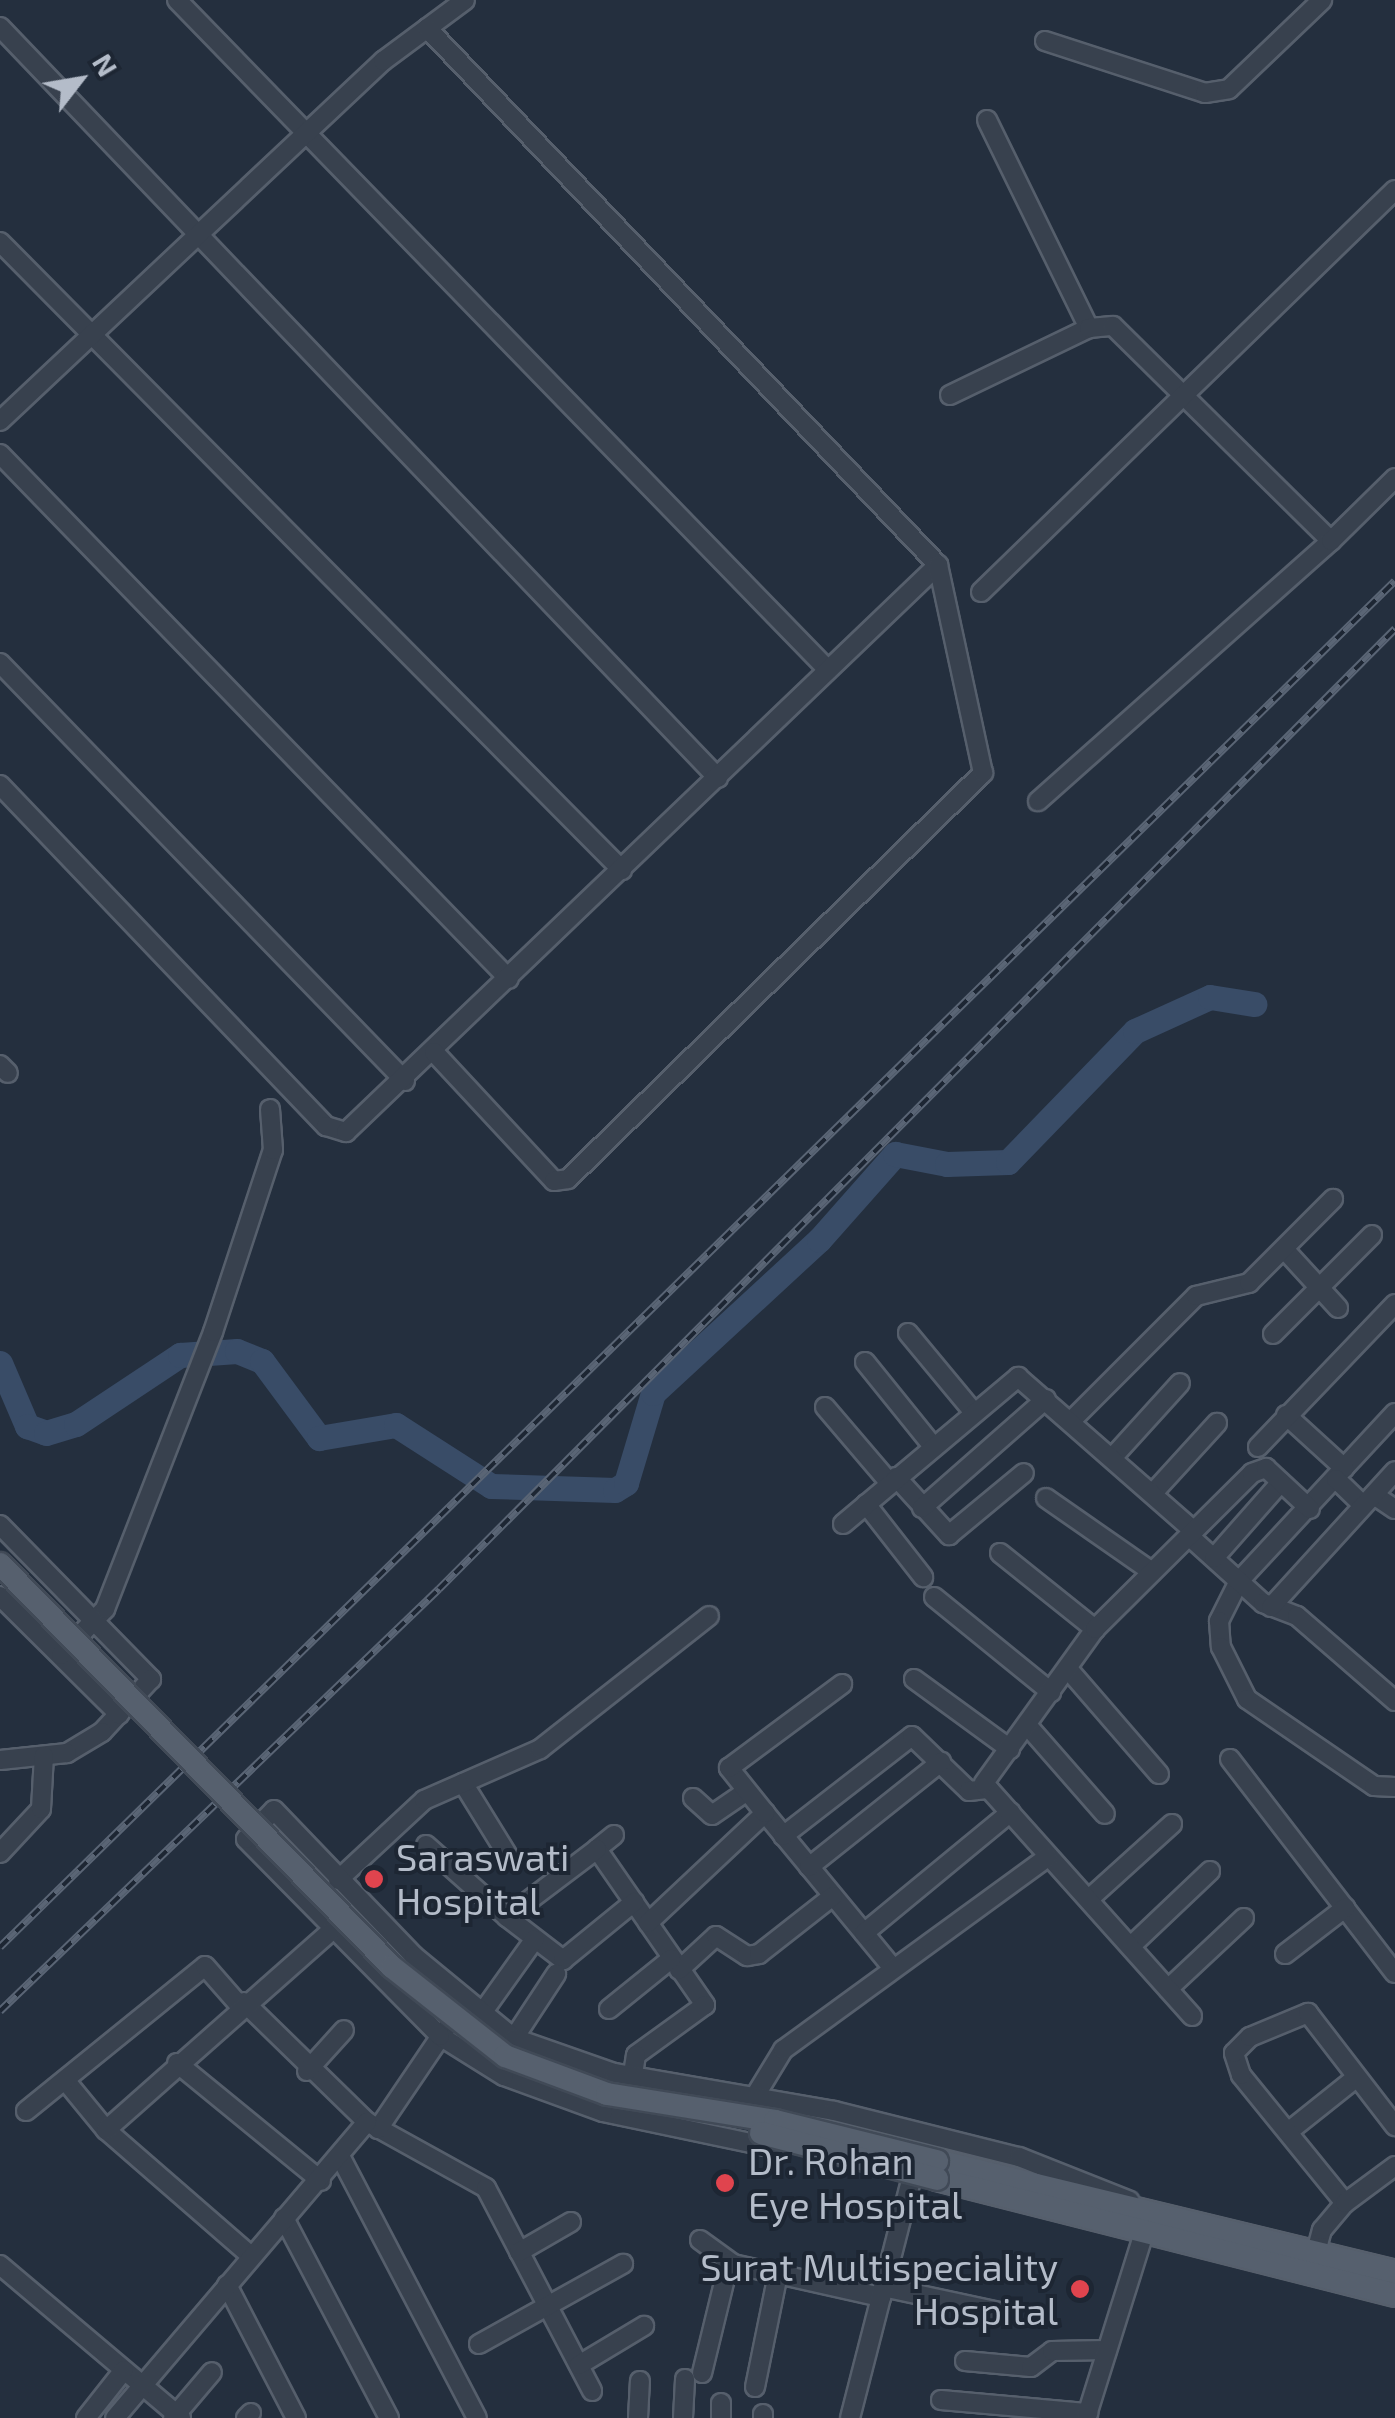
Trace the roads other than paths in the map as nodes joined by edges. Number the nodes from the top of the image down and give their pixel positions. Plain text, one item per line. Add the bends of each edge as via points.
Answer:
1 (177, 0) edge
2 (465, 0) edge
3 (1322, 0) edge
4 (0, 27) edge
5 (428, 28) junction
6 (1046, 42) dead end
7 (987, 120) dead end
8 (306, 140) junction
9 (1395, 190) edge
10 (201, 236) junction
11 (0, 242) edge
12 (1088, 328) junction
13 (88, 333) junction
14 (950, 394) dead end
15 (1184, 396) junction
16 (0, 421) edge
17 (0, 454) edge
18 (1395, 478) edge
19 (1331, 540) junction
20 (938, 564) junction
21 (981, 592) dead end
22 (0, 663) edge
23 (828, 670) junction
24 (718, 778) junction
25 (0, 785) edge
26 (1038, 801) dead end
27 (622, 870) junction
28 (509, 979) junction
29 (434, 1052) junction
30 (405, 1081) junction
31 (270, 1109) dead end
32 (1332, 1198) dead end
33 (1372, 1235) dead end
34 (1284, 1249) junction
35 (1319, 1288) junction
36 (1395, 1304) edge
37 (1338, 1308) dead end
38 (908, 1333) dead end
39 (1273, 1334) dead end
40 (865, 1362) dead end
41 (1180, 1383) dead end
42 (1046, 1399) junction
43 (825, 1408) dead end
44 (972, 1410) junction
45 (1395, 1413) edge
46 (1286, 1415) junction
47 (1071, 1421) junction
48 (1217, 1423) dead end
49 (932, 1445) junction
50 (1258, 1447) dead end
51 (1112, 1458) junction
52 (1395, 1471) edge
53 (1024, 1473) dead end
54 (1340, 1474) junction
55 (893, 1480) junction
56 (1281, 1482) junction
57 (1152, 1494) junction
58 (1046, 1498) dead end
59 (1368, 1500) junction
60 (866, 1504) junction
61 (922, 1508) junction
62 (1395, 1508) edge
63 (1310, 1509) junction
64 (844, 1524) dead end
65 (0, 1525) edge
66 (1192, 1533) junction
67 (1000, 1553) dead end
68 (1214, 1558) junction
69 (0, 1564) edge
70 (1152, 1572) junction
71 (924, 1577) dead end
72 (1239, 1582) junction
73 (0, 1585) edge
74 (0, 1596) edge
75 (934, 1597) dead end
76 (1271, 1607) junction
77 (709, 1616) dead end
78 (96, 1623) junction
79 (1096, 1629) junction
80 (62, 1655) junction
81 (1068, 1669) junction
82 (914, 1679) dead end
83 (842, 1684) dead end
84 (1052, 1692) junction
85 (1395, 1702) edge
86 (119, 1714) junction
87 (1027, 1725) junction
88 (1010, 1749) junction
89 (44, 1756) junction
90 (1230, 1758) dead end
91 (0, 1760) edge
92 (941, 1762) junction
93 (1159, 1774) dead end
94 (463, 1784) junction
95 (1395, 1787) edge
96 (990, 1789) junction
97 (747, 1791) junction
98 (693, 1798) dead end
99 (1010, 1812) junction
100 (765, 1814) junction
101 (1105, 1814) dead end
102 (1172, 1824) dead end
103 (614, 1835) dead end
104 (784, 1836) junction
105 (426, 1845) dead end
106 (597, 1848) junction
107 (0, 1854) edge
108 (1048, 1857) junction
109 (510, 1859) dead end
110 (809, 1867) junction
111 (1210, 1871) dead end
112 (338, 1880) junction
113 (834, 1896) junction
114 (1089, 1899) junction
115 (634, 1902) junction
116 (1345, 1908) junction
117 (507, 1917) junction
118 (1244, 1918) dead end
119 (648, 1923) junction
120 (330, 1932) junction
121 (864, 1934) junction
122 (534, 1940) junction
123 (1130, 1946) junction
124 (1285, 1954) dead end
125 (675, 1964) junction
126 (892, 1966) junction
127 (1395, 1973) edge
128 (556, 1974) dead end
129 (1168, 1989) junction
130 (242, 2004) junction
131 (609, 2008) dead end
132 (476, 2009) junction
133 (1192, 2016) dead end
134 (344, 2030) dead end
135 (440, 2036) junction
136 (514, 2038) junction
137 (177, 2063) junction
138 (308, 2071) junction
139 (633, 2077) junction
140 (1357, 2077) junction
141 (64, 2080) junction
142 (750, 2096) junction
143 (26, 2111) dead end
144 (624, 2116) junction
145 (373, 2125) junction
146 (1395, 2126) edge
147 (106, 2130) junction
148 (1288, 2132) junction
149 (743, 2140) junction
150 (342, 2158) junction
151 (1395, 2166) edge
152 (937, 2170) junction
153 (320, 2181) junction
154 (911, 2181) junction
155 (1345, 2203) junction
156 (284, 2218) junction
157 (1141, 2218) junction
158 (571, 2222) dead end
159 (700, 2240) dead end
160 (520, 2252) junction
161 (1316, 2252) junction
162 (251, 2256) junction
163 (729, 2262) junction
164 (623, 2264) dead end
165 (0, 2265) edge
166 (778, 2274) junction
167 (1363, 2275) junction
168 (1394, 2276) edge
169 (228, 2284) junction
170 (882, 2292) junction
171 (548, 2307) junction
172 (1004, 2313) dead end
173 (644, 2326) dead end
174 (478, 2344) dead end
175 (1108, 2350) junction
176 (965, 2361) dead end
177 (578, 2365) junction
178 (124, 2370) junction
179 (212, 2372) dead end
180 (640, 2381) dead end
181 (142, 2386) junction
182 (754, 2387) dead end
183 (592, 2390) dead end
184 (941, 2400) dead end
185 (1087, 2415) edge
186 (177, 2417) edge
187 (86, 2418) edge
188 (115, 2418) edge
189 (296, 2418) edge
190 (389, 2418) edge
191 (477, 2418) edge
192 (638, 2418) edge
193 (683, 2418) edge
194 (850, 2418) edge

1 - 8 street
2 - 5 street
3 - 6 street via 1229,89 1204,93
4 - 10 street
5 - 8 street
5 - 20 street
7 - 12 street
8 - 10 street
8 - 23 street
9 - 15 street
10 - 13 street
10 - 24 street
11 - 13 street
12 - 14 street
12 - 15 street via 1113,326
13 - 16 street
13 - 27 street
15 - 19 street
15 - 21 street
17 - 28 street
18 - 19 street
19 - 26 street
20 - 23 street
20 - 29 street via 984,773 582,1165 554,1181
22 - 30 street
23 - 24 street
24 - 27 street
25 - 30 street via 326,1126 353,1129
27 - 28 street
28 - 29 street
29 - 30 street
31 - 78 street via 272,1150 214,1332
32 - 34 street
33 - 35 street
34 - 35 street
34 - 47 street via 1249,1283 1196,1296
35 - 37 street
35 - 39 street
36 - 46 street
38 - 44 street
40 - 49 street
41 - 51 street
42 - 44 street via 1010,1378
42 - 47 street
42 - 61 street
43 - 55 street
44 - 49 street
45 - 54 street
46 - 50 street
46 - 54 street
47 - 51 street
48 - 57 street
49 - 55 street
51 - 57 street
52 - 59 street
53 - 61 street via 948,1535
54 - 59 street
54 - 63 street
55 - 60 street
55 - 61 street
56 - 63 street
56 - 66 street via 1257,1468
56 - 68 street
57 - 66 street
58 - 70 street
59 - 62 street
59 - 76 street
60 - 64 street
60 - 71 street
63 - 72 street
65 - 78 street
66 - 68 street
66 - 70 street
67 - 79 street
68 - 72 street
69 - 152 main road, bridge via 392,1967 505,2056 607,2094 775,2121
70 - 79 street
72 - 76 street
72 - 95 street via 1219,1632 1247,1699 1374,1786
73 - 152 main road, bridge via 363,1955 479,2054 588,2099
74 - 80 street
75 - 84 street
76 - 85 street via 1296,1616
77 - 94 street via 540,1749
78 - 80 street
78 - 86 street via 151,1679
79 - 81 street
80 - 86 street
81 - 84 street
81 - 93 street
82 - 88 street
83 - 97 street via 729,1768
84 - 87 street
86 - 89 street via 67,1753
87 - 88 street
87 - 101 street
88 - 96 street via 984,1783
89 - 91 street
89 - 107 street via 40,1810
90 - 116 street
92 - 96 street via 969,1791
92 - 104 street via 912,1736
92 - 110 street
94 - 109 street
94 - 112 street via 416,1807
96 - 99 street
97 - 98 street via 712,1815
97 - 100 street
99 - 108 street
99 - 121 street
100 - 104 street
100 - 119 street
102 - 114 street
103 - 106 street
104 - 110 street
105 - 117 street
106 - 115 street
106 - 117 street
108 - 114 street
108 - 126 street
110 - 113 street
111 - 123 street
112 - 120 street via 274,1810 246,1839
112 - 132 street
113 - 121 street
113 - 125 street via 759,1954 716,1936
114 - 123 street
115 - 119 street
115 - 122 street via 569,1958 554,1958
116 - 124 street
116 - 127 street
117 - 122 street
118 - 129 street
119 - 125 street
120 - 130 street
120 - 135 street
121 - 126 street
122 - 132 street
123 - 129 street
125 - 131 street
125 - 139 street via 705,2006 636,2056
126 - 142 street via 783,2050
128 - 136 street
129 - 133 street
130 - 137 street
130 - 138 street
130 - 141 street via 205,1966
132 - 135 street
132 - 136 street
134 - 138 street
135 - 144 street via 504,2076
135 - 145 street
136 - 139 street
137 - 147 street
137 - 153 street
138 - 145 street
139 - 142 street
139 - 144 street
140 - 146 street
140 - 148 street
140 - 148 street via 1308,2012 1250,2038 1234,2053 1241,2074
141 - 143 street
141 - 147 street
142 - 149 street
142 - 157 street via 1020,2157
144 - 149 street
145 - 150 street
145 - 160 street via 486,2188
147 - 162 street
148 - 155 street
149 - 154 street
150 - 153 street
150 - 191 street
151 - 155 street
152 - 157 main road
153 - 156 street
154 - 157 street via 1094,2228
154 - 170 street
155 - 161 street via 1322,2230
156 - 162 street
156 - 190 street
157 - 161 main road
157 - 167 main road
157 - 175 street
158 - 160 street
159 - 163 street
160 - 171 street
161 - 167 main road
162 - 169 street
163 - 166 street
163 - 193 street
164 - 171 street
165 - 178 street
166 - 170 street
166 - 182 street
167 - 168 main road
169 - 181 street
169 - 189 street
170 - 172 street
170 - 194 street
171 - 174 street
171 - 177 street
173 - 177 street
175 - 176 street via 1052,2351 1031,2367
175 - 185 street
177 - 183 street
178 - 181 street
178 - 187 street
179 - 186 street
180 - 192 street
181 - 186 street
181 - 188 street
184 - 185 street

